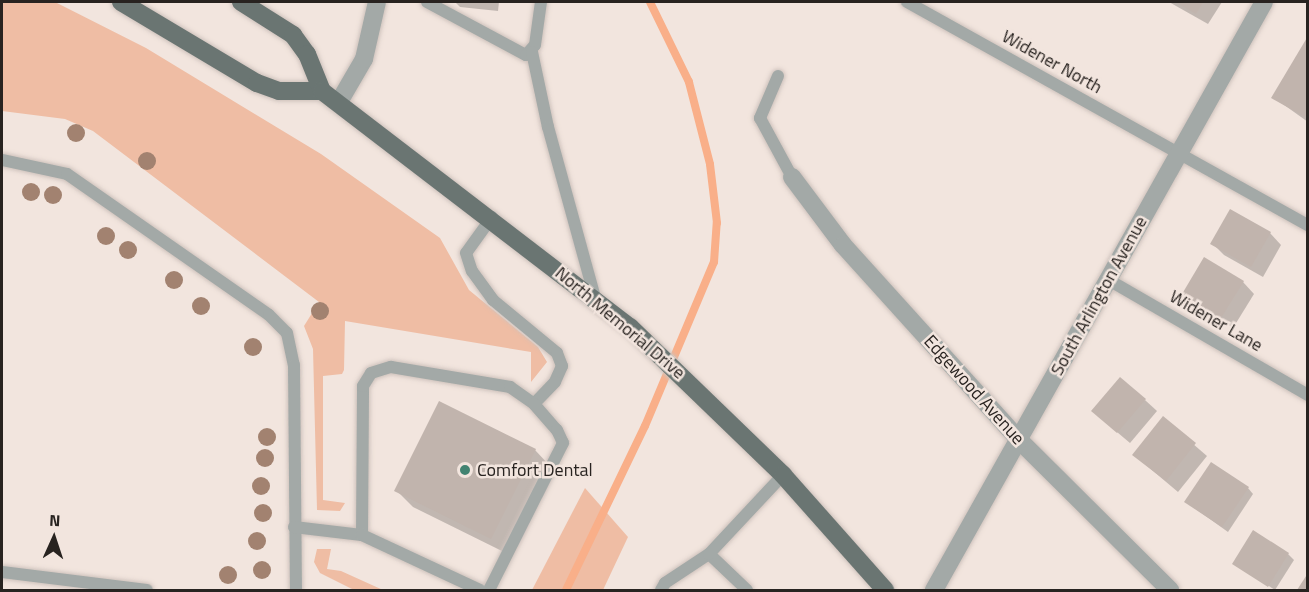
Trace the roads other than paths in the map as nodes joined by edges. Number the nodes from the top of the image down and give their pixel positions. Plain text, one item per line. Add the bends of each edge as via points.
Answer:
1 (121, 2) edge
2 (241, 2) edge
3 (377, 2) edge
4 (427, 2) edge
5 (541, 2) edge
6 (907, 2) edge
7 (1264, 2) edge
8 (532, 52) junction
9 (778, 76) dead end
10 (322, 91) junction
11 (339, 102) junction
12 (1179, 153) junction
13 (2, 160) edge
14 (792, 177) joint
15 (492, 218) junction
16 (1308, 225) edge
17 (1107, 279) junction
18 (596, 301) junction
19 (1308, 395) edge
20 (534, 404) junction
21 (1020, 440) junction
22 (783, 475) junction
23 (294, 527) junction
24 (362, 536) junction
25 (709, 554) junction
26 (2, 572) edge
27 (147, 591) edge
28 (296, 591) edge
29 (480, 591) edge
30 (489, 591) edge
31 (661, 591) edge
32 (747, 591) edge
33 (885, 591) edge
34 (934, 591) edge
35 (1170, 591) edge

1 - 10 main road via 257,83 279,91
2 - 10 main road via 293,35 307,54
3 - 11 street via 364,59
4 - 8 lane via 519,55
5 - 8 lane
6 - 12 lane, Widener North
7 - 12 street, South Arlington Avenue
8 - 18 lane via 548,127
9 - 14 lane via 760,118
10 - 11 main road, North Memorial Drive
11 - 15 main road, North Memorial Drive
12 - 16 lane
12 - 17 street, South Arlington Avenue
13 - 23 lane via 67,174 269,315 287,333 294,365
14 - 21 street, Edgewood Avenue via 843,245
15 - 18 main road, North Memorial Drive
15 - 20 lane via 466,253 472,271 493,300 556,353 562,366 555,382
17 - 19 lane, Widener Lane
17 - 21 street, South Arlington Avenue
18 - 22 main road, North Memorial Drive via 630,327
20 - 24 lane via 519,392 499,385 391,367 371,373 363,386
20 - 30 lane via 563,443
21 - 34 street, South Arlington Avenue
21 - 35 street, Edgewood Avenue
22 - 25 lane
22 - 33 main road, North Memorial Drive
23 - 24 lane
23 - 28 lane
24 - 29 lane
25 - 31 lane via 665,583
25 - 32 lane
26 - 27 lane

